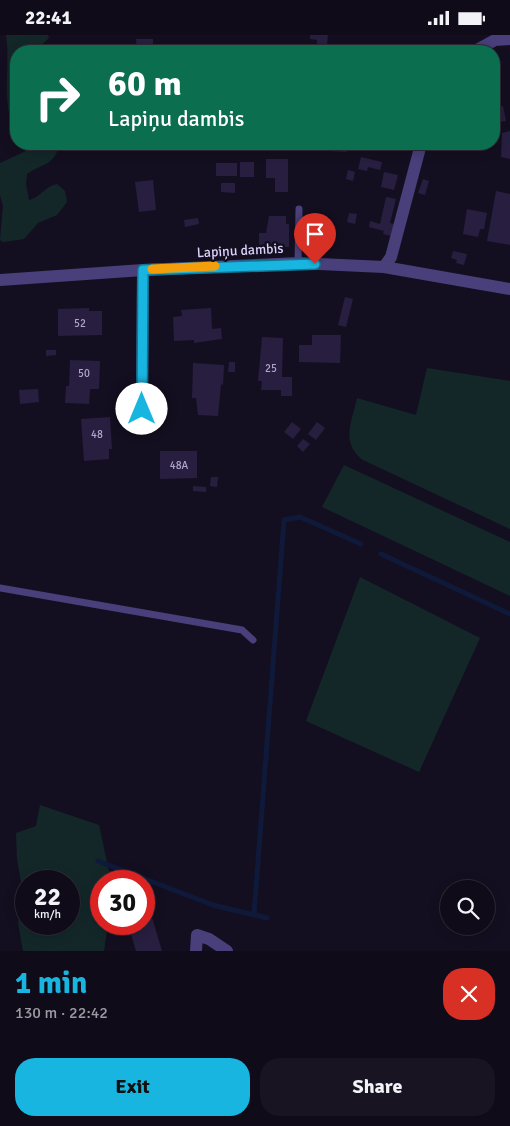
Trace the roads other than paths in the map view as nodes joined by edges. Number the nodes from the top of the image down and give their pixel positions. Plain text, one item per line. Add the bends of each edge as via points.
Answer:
1 (495, 37) edge
2 (510, 39) edge
3 (484, 45) edge
4 (419, 150) edge
5 (300, 209) dead end
6 (298, 263) junction
7 (384, 267) junction
8 (143, 270) junction
9 (0, 280) edge
10 (510, 289) edge
11 (142, 409) dead end
12 (0, 588) edge
13 (253, 640) dead end
14 (196, 951) edge
15 (227, 951) edge

1 - 2 street
1 - 3 street
4 - 7 street via 391,257
5 - 6 lane
6 - 7 street, Lapiņu dambis
6 - 8 street, Lapiņu dambis
7 - 10 street, Lapiņu dambis
8 - 9 street, Lapiņu dambis
8 - 11 street
12 - 13 lane via 242,630
14 - 15 street via 197,935

